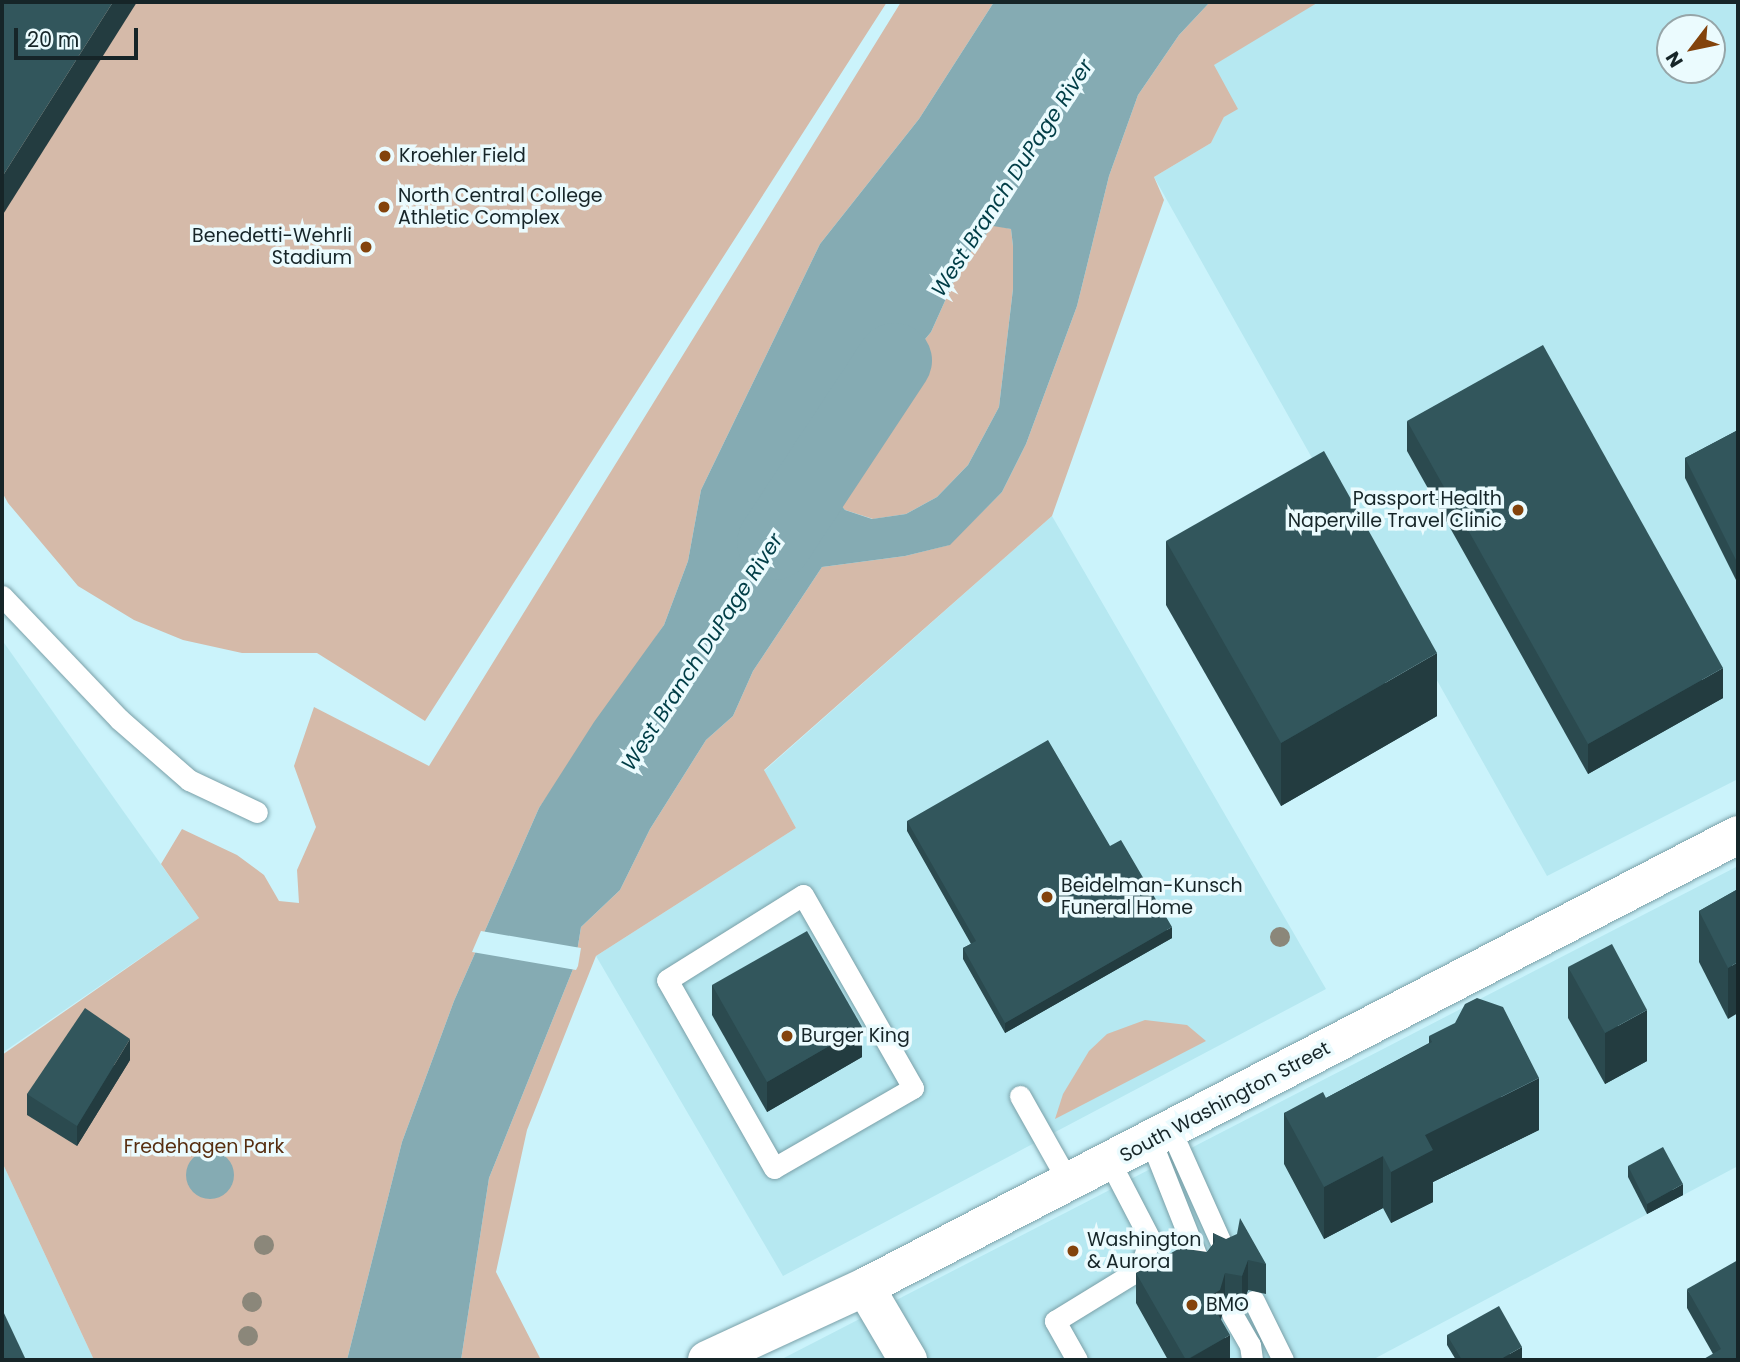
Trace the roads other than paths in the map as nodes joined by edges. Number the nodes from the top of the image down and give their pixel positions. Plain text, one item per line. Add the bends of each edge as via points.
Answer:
1 (2, 596) edge
2 (257, 813) dead end
3 (1738, 835) edge
4 (1020, 1096) dead end
5 (1161, 1136) junction
6 (792, 1157) joint
7 (1110, 1162) junction
8 (1069, 1183) junction
9 (1227, 1256) edge
10 (1202, 1270) edge
11 (865, 1287) junction
12 (1254, 1301) dead end
13 (1232, 1314) dead end
14 (707, 1360) edge
15 (908, 1360) edge
16 (1077, 1360) edge
17 (1252, 1360) edge
18 (1283, 1360) edge

1 - 2 lane via 100,700 189,780
3 - 5 main road, South Washington Street
4 - 8 lane
5 - 7 main road, South Washington Street
5 - 9 lane
5 - 10 lane
6 - 6 lane via 913,1088 803,895 667,980 774,1168
7 - 8 main road, South Washington Street
7 - 16 lane via 1150,1239 1140,1269 1055,1321
8 - 11 main road, South Washington Street
11 - 14 main road, South Washington Street
11 - 15 main road
12 - 18 lane
13 - 17 lane via 1250,1345

